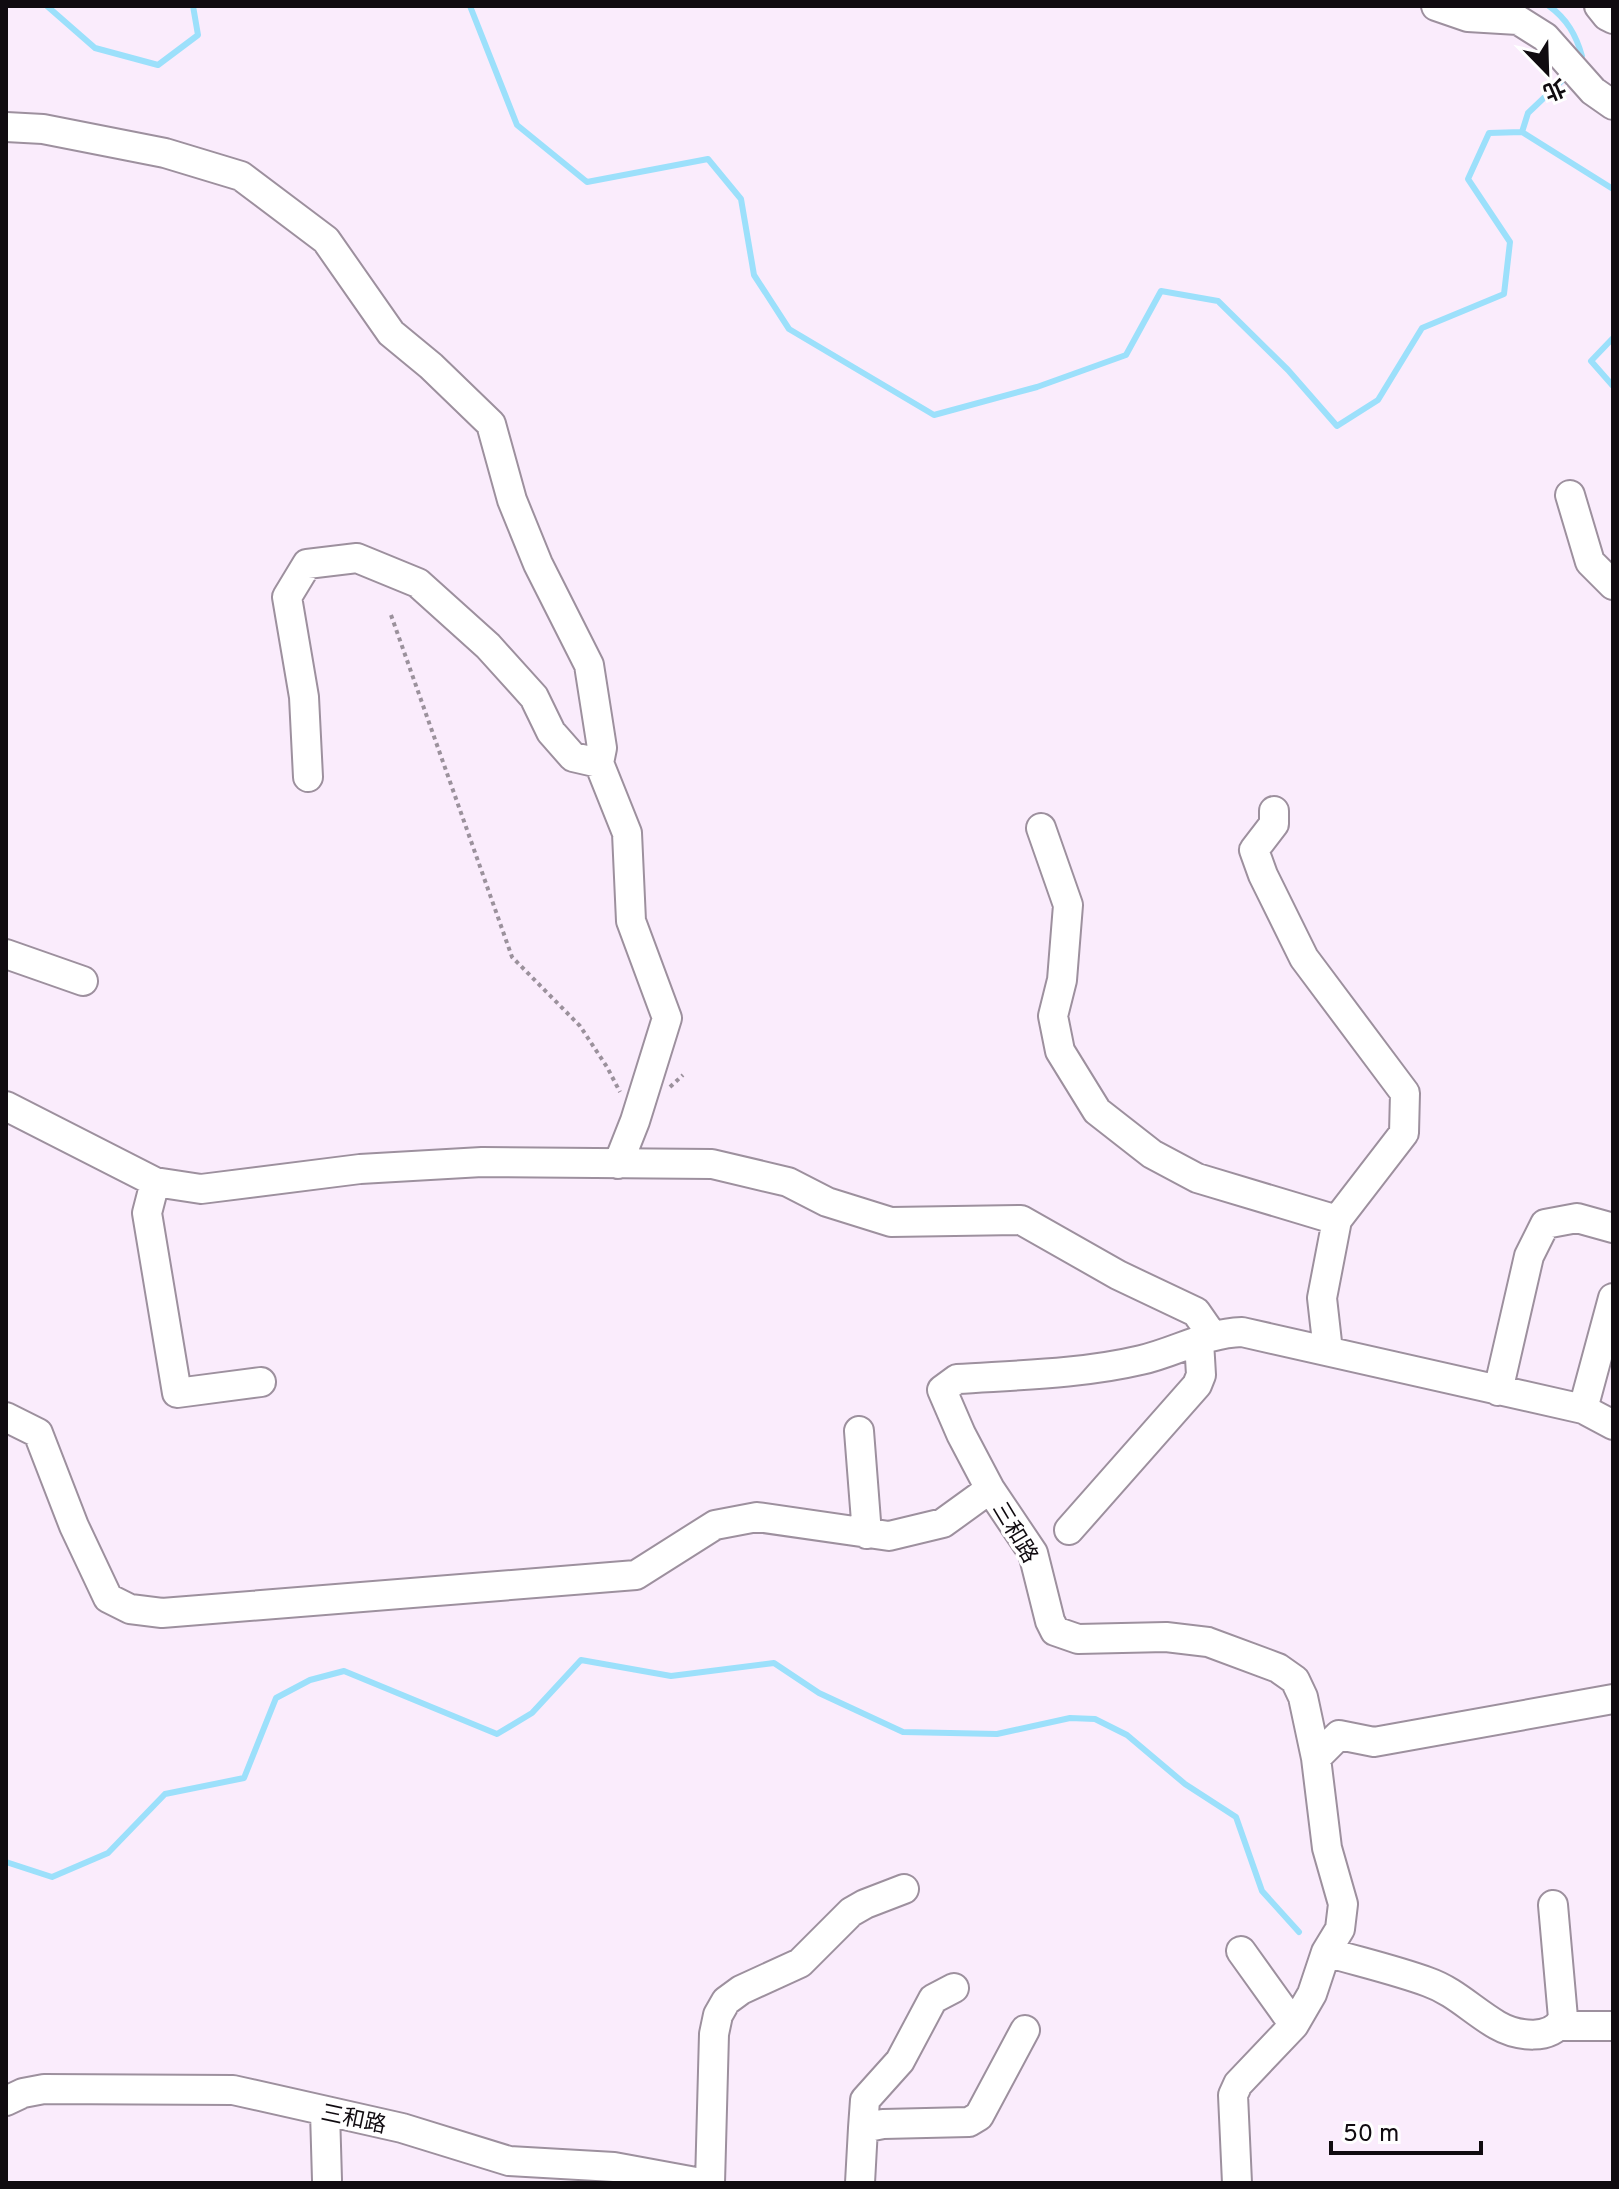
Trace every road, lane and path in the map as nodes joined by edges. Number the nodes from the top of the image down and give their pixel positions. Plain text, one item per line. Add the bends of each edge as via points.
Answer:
1 (1436, 6) edge
2 (1599, 6) edge
3 (1523, 13) edge
4 (1613, 19) edge
5 (1613, 105) edge
6 (6, 127) edge
7 (1570, 495) dead end
8 (1613, 585) edge
9 (391, 615) dead end
10 (599, 763) junction
11 (308, 777) dead end
12 (1274, 811) dead end
13 (1041, 828) dead end
14 (6, 954) edge
15 (83, 981) dead end
16 (683, 1075) dead end
17 (664, 1093) dead end
18 (6, 1106) edge
19 (635, 1121) junction
20 (618, 1164) junction
21 (155, 1182) junction
22 (1337, 1220) junction
23 (1613, 1228) edge
24 (1613, 1298) edge
25 (1206, 1338) junction
26 (1328, 1351) junction
27 (261, 1382) dead end
28 (1498, 1391) junction
29 (1583, 1409) junction
30 (6, 1417) edge
31 (1613, 1425) edge
32 (859, 1431) dead end
33 (990, 1489) junction
34 (1069, 1530) dead end
35 (867, 1534) junction
36 (1613, 1699) edge
37 (1316, 1758) junction
38 (904, 1889) dead end
39 (1553, 1905) dead end
40 (1241, 1951) dead end
41 (1326, 1952) junction
42 (954, 1988) dead end
43 (1294, 2025) junction
44 (1560, 2026) junction
45 (1613, 2026) edge
46 (1025, 2030) dead end
47 (6, 2101) edge
48 (325, 2112) junction
49 (863, 2128) junction
50 (603, 2175) edge
51 (327, 2180) dead end
52 (701, 2183) edge
53 (710, 2183) edge
54 (860, 2183) edge
55 (1237, 2183) edge

1 - 3 street via 1468,17
2 - 4 street
3 - 5 street via 1593,91
6 - 10 street via 165,153 241,176 326,240 391,333 491,424 512,500 538,564 589,665 602,748
7 - 8 street via 1590,562
9 - 19 path via 512,957 580,1026
10 - 11 street via 573,757 551,732 534,697 488,646 418,583 357,558 307,564 287,597 304,697
10 - 19 street via 627,833 631,921 667,1018
12 - 22 street via 1274,824 1254,850 1263,875 1304,958 1405,1093 1404,1133
13 - 22 street via 1068,905 1062,980 1053,1016 1060,1051 1097,1111 1152,1154 1197,1178
14 - 15 street
16 - 17 path
18 - 21 street
19 - 20 street
20 - 21 street via 482,1162 360,1169 201,1189
20 - 25 street via 712,1164 788,1182 827,1202 891,1222 1021,1220 1196,1312
21 - 27 street via 147,1213 177,1393
22 - 26 street via 1322,1298
23 - 28 street via 1577,1218 1545,1224 1529,1256
24 - 29 street
25 - 26 street, 三和路 via 1242,1332
25 - 33 street, 三和路 via 1142,1360 957,1379 942,1390
25 - 34 street via 1197,1385
26 - 28 street, 三和路
28 - 29 street, 三和路
29 - 31 street, 三和路
30 - 35 street via 38,1433 108,1598 130,1609 162,1613 636,1575 715,1525 757,1517
32 - 35 street
33 - 35 street via 943,1523 889,1536
33 - 37 street, 三和路 via 1033,1553 1055,1631 1078,1639 1166,1637 1208,1642 1278,1668 1295,1680 1303,1697
36 - 37 street via 1374,1742 1339,1735
37 - 41 street, 三和路 via 1327,1848 1343,1904 1340,1929
38 - 53 street via 851,1912 800,1963 726,2001 714,2034
39 - 44 street
40 - 43 street
41 - 43 street, 三和路 via 1312,1994
41 - 44 street via 1430,1983 1498,2026 1533,2034
42 - 49 street via 933,1999 900,2061 865,2100
43 - 55 street, 三和路 via 1233,2095
44 - 45 street
46 - 49 street via 979,2116 969,2122
47 - 48 street, 三和路 via 44,2089 233,2090
48 - 50 street, 三和路 via 402,2128 509,2161
48 - 51 street
49 - 54 street
50 - 52 street, 三和路

